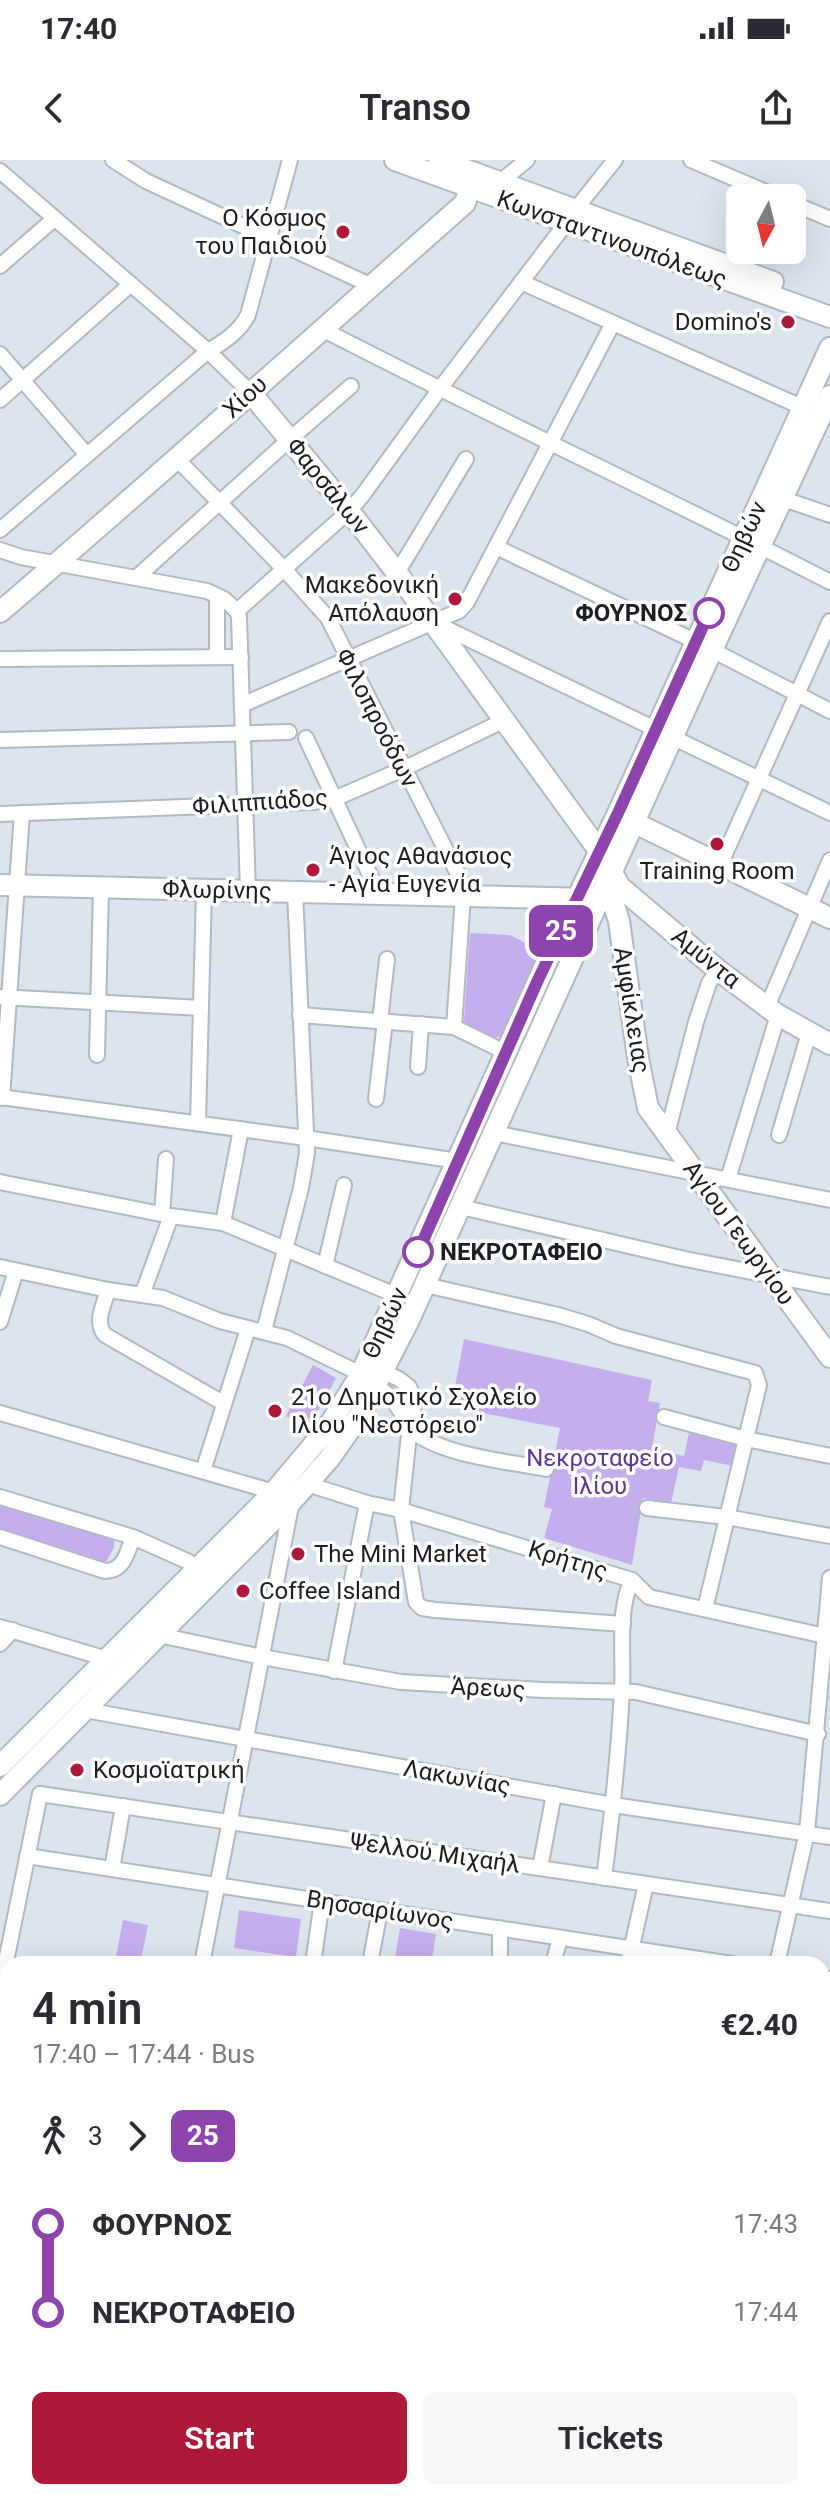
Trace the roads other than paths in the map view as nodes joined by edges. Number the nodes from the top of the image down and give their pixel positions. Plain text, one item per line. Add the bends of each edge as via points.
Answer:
1 (113, 160) edge
2 (290, 160) edge
3 (395, 160) edge
4 (439, 160) edge
5 (527, 160) edge
6 (615, 160) edge
7 (691, 160) edge
8 (0, 171) edge
9 (475, 174) edge
10 (500, 182) junction
11 (747, 184) edge
12 (806, 209) edge
13 (571, 216) junction
14 (54, 219) junction
15 (830, 219) edge
16 (270, 237) junction
17 (0, 266) edge
18 (521, 282) junction
19 (131, 284) junction
20 (372, 286) junction
21 (830, 303) edge
22 (830, 317) edge
23 (613, 323) junction
24 (322, 329) junction
25 (830, 348) edge
26 (208, 351) junction
27 (0, 354) edge
28 (23, 380) junction
29 (351, 386) dead end
30 (439, 390) junction
31 (250, 392) junction
32 (0, 400) edge
33 (821, 409) edge
34 (290, 439) junction
35 (550, 442) junction
36 (87, 455) junction
37 (177, 459) junction
38 (466, 459) dead end
39 (781, 498) junction
40 (221, 503) junction
41 (349, 511) junction
42 (830, 515) edge
43 (0, 530) edge
44 (752, 542) junction
45 (496, 547) junction
46 (0, 550) edge
47 (56, 564) junction
48 (284, 569) junction
49 (397, 573) junction
50 (137, 577) junction
51 (830, 582) edge
52 (217, 596) junction
53 (237, 611) junction
54 (0, 612) edge
55 (830, 621) edge
56 (433, 622) junction
57 (704, 646) junction
58 (217, 657) junction
59 (241, 657) junction
60 (0, 659) edge
61 (347, 660) junction
62 (797, 695) junction
63 (244, 704) junction
64 (830, 711) edge
65 (503, 721) junction
66 (289, 732) dead end
67 (244, 733) junction
68 (664, 733) junction
69 (306, 738) dead end
70 (0, 740) edge
71 (403, 769) junction
72 (758, 778) junction
73 (334, 799) junction
74 (245, 804) junction
75 (22, 813) junction
76 (830, 813) edge
77 (0, 814) edge
78 (627, 818) junction
79 (600, 852) junction
80 (830, 860) edge
81 (720, 865) junction
82 (613, 873) junction
83 (9, 885) edge
84 (101, 887) junction
85 (204, 889) junction
86 (248, 891) junction
87 (295, 892) junction
88 (379, 894) junction
89 (463, 896) junction
90 (577, 899) junction
91 (599, 899) junction
92 (809, 908) junction
93 (830, 918) edge
94 (387, 959) dead end
95 (718, 970) junction
96 (5, 998) edge
97 (98, 1002) junction
98 (201, 1008) junction
99 (773, 1011) junction
100 (300, 1015) junction
101 (382, 1021) junction
102 (421, 1024) junction
103 (454, 1027) junction
104 (809, 1033) junction
105 (830, 1044) edge
106 (505, 1052) junction
107 (97, 1055) dead end
108 (418, 1067) dead end
109 (1, 1097) edge
110 (376, 1099) dead end
111 (648, 1108) joint
112 (198, 1123) junction
113 (241, 1129) junction
114 (494, 1133) junction
115 (667, 1134) junction
116 (779, 1135) dead end
117 (306, 1138) junction
118 (166, 1159) dead end
119 (458, 1161) junction
120 (695, 1172) junction
121 (728, 1179) junction
122 (0, 1182) edge
123 (344, 1185) dead end
124 (829, 1197) edge
125 (461, 1207) junction
126 (166, 1215) junction
127 (223, 1223) junction
128 (284, 1249) junction
129 (325, 1266) junction
130 (0, 1267) edge
131 (16, 1271) junction
132 (770, 1275) junction
133 (425, 1285) junction
134 (830, 1287) edge
135 (108, 1290) junction
136 (142, 1295) junction
137 (398, 1296) junction
138 (0, 1322) edge
139 (248, 1329) junction
140 (264, 1331) junction
141 (828, 1352) edge
142 (374, 1378) junction
143 (223, 1403) junction
144 (0, 1413) edge
145 (664, 1417) dead end
146 (411, 1428) junction
147 (746, 1439) junction
148 (830, 1456) edge
149 (546, 1469) dead end
150 (203, 1471) junction
151 (307, 1484) junction
152 (283, 1496) junction
153 (0, 1497) edge
154 (367, 1503) junction
155 (647, 1508) dead end
156 (401, 1510) junction
157 (726, 1517) junction
158 (830, 1536) edge
159 (0, 1537) edge
160 (133, 1537) junction
161 (197, 1569) junction
162 (830, 1578) edge
163 (632, 1580) junction
164 (705, 1609) junction
165 (828, 1620) edge
166 (623, 1624) junction
167 (6, 1629) edge
168 (159, 1635) junction
169 (825, 1636) junction
170 (0, 1644) edge
171 (262, 1657) junction
172 (107, 1659) junction
173 (334, 1671) junction
174 (622, 1691) junction
175 (825, 1709) edge
176 (85, 1710) junction
177 (818, 1734) junction
178 (245, 1740) junction
179 (31, 1764) junction
180 (0, 1766) edge
181 (813, 1786) junction
182 (830, 1789) edge
183 (40, 1794) junction
184 (554, 1794) junction
185 (0, 1795) edge
186 (613, 1805) junction
187 (123, 1806) junction
188 (230, 1822) junction
189 (807, 1832) junction
190 (830, 1837) edge
191 (27, 1856) junction
192 (540, 1868) junction
193 (112, 1869) junction
194 (604, 1878) junction
195 (646, 1884) junction
196 (217, 1885) junction
197 (322, 1901) junction
198 (789, 1905) junction
199 (380, 1910) junction
200 (830, 1911) edge
201 (500, 1928) junction
202 (560, 1938) junction
203 (632, 1949) junction
204 (7, 1956) edge
205 (204, 1956) edge
206 (314, 1956) edge
207 (371, 1956) edge
208 (500, 1956) edge
209 (555, 1956) edge
210 (630, 1956) edge
211 (672, 1956) edge
212 (779, 1956) edge

1 - 16 street via 146,181
2 - 16 street
3 - 9 main road, Κωνσταντινουπόλεως
4 - 9 main road, Κωνσταντινουπόλεως
5 - 10 street
6 - 13 street
7 - 11 street
8 - 14 street, Φαρσάλων
9 - 10 main road, Κωνσταντινουπόλεως
9 - 13 main road, Κωνσταντινουπόλεως
9 - 20 main road, Χίου via 465,203
10 - 13 main road, Κωνσταντινουπόλεως
12 - 15 street
13 - 18 street
13 - 21 main road, Κωνσταντινουπόλεως
13 - 22 main road, Κωνσταντινουπόλεως
14 - 17 street
14 - 19 street, Φαρσάλων
16 - 20 street
16 - 26 street via 248,315 227,340
18 - 23 street
18 - 30 street
19 - 26 street, Φαρσάλων
19 - 28 street
20 - 24 main road, Χίου
23 - 33 street
23 - 35 street
24 - 30 street
24 - 31 main road, Χίου
25 - 33 main road, Θηβών
26 - 31 street, Φαρσάλων
26 - 36 street
27 - 28 street
28 - 32 street
28 - 36 street
29 - 34 street
30 - 35 street
30 - 41 street
31 - 34 main road, Φαρσάλων
31 - 37 main road, Χίου
33 - 39 main road, Θηβών
33 - 44 main road, Θηβών
34 - 40 street
34 - 41 main road, Φαρσάλων
35 - 44 street
35 - 45 street
36 - 43 street
37 - 40 street, Φιλοπροόδων
37 - 47 main road, Χίου
38 - 49 street
39 - 42 street
39 - 44 main road, Θηβών
40 - 48 street, Φιλοπροόδων
40 - 50 street
41 - 48 street
41 - 49 main road, Φαρσάλων
44 - 51 street
44 - 57 main road, Θηβών
45 - 56 street via 467,602
45 - 57 street
46 - 47 street
47 - 50 street
47 - 54 main road, Χίου
48 - 53 street
48 - 61 street, Φιλοπροόδων via 328,618
49 - 56 main road, Φαρσάλων
50 - 52 street
52 - 53 street
52 - 58 street
53 - 59 street
55 - 62 street
56 - 61 street
56 - 65 main road, Φαρσάλων
56 - 68 street
57 - 62 street
57 - 68 main road, Θηβών
58 - 59 street
58 - 60 street
59 - 63 street
61 - 63 street
61 - 71 street, Φιλοπροόδων
62 - 64 street
62 - 72 street
63 - 67 street
65 - 71 street, Φιλιππιάδος
65 - 79 main road, Φαρσάλων
66 - 67 street
67 - 70 street
67 - 74 street
68 - 72 street
68 - 78 main road, Θηβών
69 - 73 street
71 - 73 street, Φιλιππιάδος
71 - 89 street, Φιλοπροόδων via 457,872
72 - 76 street
72 - 81 street
73 - 74 street, Φιλιππιάδος
73 - 88 street
74 - 75 street, Φιλιππιάδος
74 - 86 street
75 - 77 street, Φιλιππιάδος
75 - 83 street
78 - 79 main road, Θηβών
78 - 81 main road
78 - 82 main road, Θηβών
79 - 82 main road, Αμύντα
79 - 90 main road, Θηβών
80 - 92 street
81 - 92 main road
82 - 91 main road, Θηβών
82 - 95 main road, Αμύντα via 620,887
83 - 84 main road, Φλωρίνης
83 - 96 street
84 - 85 main road, Φλωρίνης
84 - 97 street
85 - 86 main road, Φλωρίνης
85 - 98 street
86 - 87 main road, Φλωρίνης
87 - 88 main road, Φλωρίνης
87 - 100 street
88 - 89 main road, Φλωρίνης
89 - 90 main road, Φλωρίνης
89 - 103 street, Φιλοπροόδων
90 - 91 main road
90 - 106 main road, Θηβών
91 - 111 main road, Αμφίκλειας via 613,902 617,910
91 - 114 main road, Θηβών
92 - 93 main road
92 - 99 street
94 - 101 street
95 - 99 main road, Αμύντα
95 - 115 street via 696,1022
96 - 97 street
96 - 109 street
97 - 98 street
97 - 107 street
98 - 112 street
99 - 104 main road, Αμύντα
99 - 121 street
100 - 101 street
100 - 117 street
101 - 102 street
101 - 110 street
102 - 103 street
102 - 108 street
103 - 106 street
104 - 105 main road, Αμύντα
104 - 116 street
106 - 119 main road, Θηβών
109 - 112 street
111 - 115 main road, Αγίου Γεωργίου
112 - 113 street
113 - 117 street
113 - 127 street
114 - 120 street
114 - 125 main road, Θηβών
115 - 120 main road, Αγίου Γεωργίου
117 - 119 street
117 - 128 street via 305,1168
118 - 126 street
119 - 137 main road, Θηβών
120 - 121 street
120 - 132 main road, Αγίου Γεωργίου
121 - 124 street
122 - 126 street
123 - 129 street
125 - 132 street
125 - 133 main road, Θηβών
126 - 127 street
126 - 136 street
127 - 128 street
128 - 129 street
128 - 140 street
129 - 137 street
130 - 131 street
131 - 135 street
131 - 138 street
132 - 134 street
132 - 141 main road, Αγίου Γεωργίου
133 - 142 main road, Θηβών
133 - 147 street via 558,1315 755,1373 759,1385
135 - 136 street
135 - 143 street via 99,1321 105,1335
136 - 139 street
137 - 142 main road, Θηβών
139 - 140 street
139 - 143 street
140 - 142 street
142 - 146 street via 399,1379 414,1394
142 - 151 main road, Θηβών via 337,1447
142 - 152 main road, Θηβών via 327,1429
143 - 150 street
144 - 150 street
145 - 147 street
146 - 149 street via 420,1437 463,1452
146 - 156 street
147 - 148 street
147 - 157 street
150 - 152 street
151 - 152 main road, Θηβών
151 - 154 street, Κρήτης
152 - 161 main road, Θηβών
152 - 168 main road, Θηβών
152 - 171 street
153 - 160 street
154 - 156 street, Κρήτης
154 - 173 street
155 - 157 street
156 - 163 street, Κρήτης
156 - 166 street via 416,1602 422,1608
157 - 158 street
157 - 164 street
159 - 160 street via 105,1571 121,1565
160 - 161 street
161 - 172 main road, Θηβών
162 - 165 street
163 - 164 street, Κρήτης via 649,1597
163 - 166 street
164 - 169 street, Κρήτης
165 - 169 street
166 - 174 street
167 - 170 street
167 - 172 street
168 - 171 street, Άρεως
168 - 176 main road, Θηβών
169 - 175 street
171 - 173 street, Άρεως
171 - 178 street
172 - 180 main road, Θηβών
173 - 174 street, Άρεως via 456,1686
174 - 177 street, Άρεως
174 - 186 street
175 - 177 street
176 - 178 street, Λακωνίας
176 - 179 main road, Θηβών
177 - 181 street
178 - 184 street, Λακωνίας
178 - 188 street
179 - 183 street
179 - 185 main road, Θηβών
181 - 182 street
181 - 189 street
183 - 187 street, Ψελλού Μιχαήλ
183 - 191 street
184 - 186 street, Λακωνίας
184 - 192 street
186 - 189 street, Λακωνίας
186 - 194 street
187 - 188 street, Ψελλού Μιχαήλ
187 - 193 street
188 - 192 street, Ψελλού Μιχαήλ
188 - 196 street
189 - 190 street, Λακωνίας
189 - 198 street
191 - 193 street, Βησσαρίωνος
191 - 204 street
192 - 194 street, Ψελλού Μιχαήλ
193 - 196 street, Βησσαρίωνος
194 - 195 street, Ψελλού Μιχαήλ
195 - 198 street, Ψελλού Μιχαήλ
195 - 203 street
196 - 197 street, Βησσαρίωνος
196 - 205 street
197 - 199 street, Βησσαρίωνος
197 - 206 street
198 - 200 street, Ψελλού Μιχαήλ
198 - 212 street
199 - 201 street, Βησσαρίωνος
199 - 207 street
201 - 202 street, Βησσαρίωνος
201 - 208 street
202 - 203 street, Βησσαρίωνος
202 - 209 street
203 - 210 street
203 - 211 street, Βησσαρίωνος

